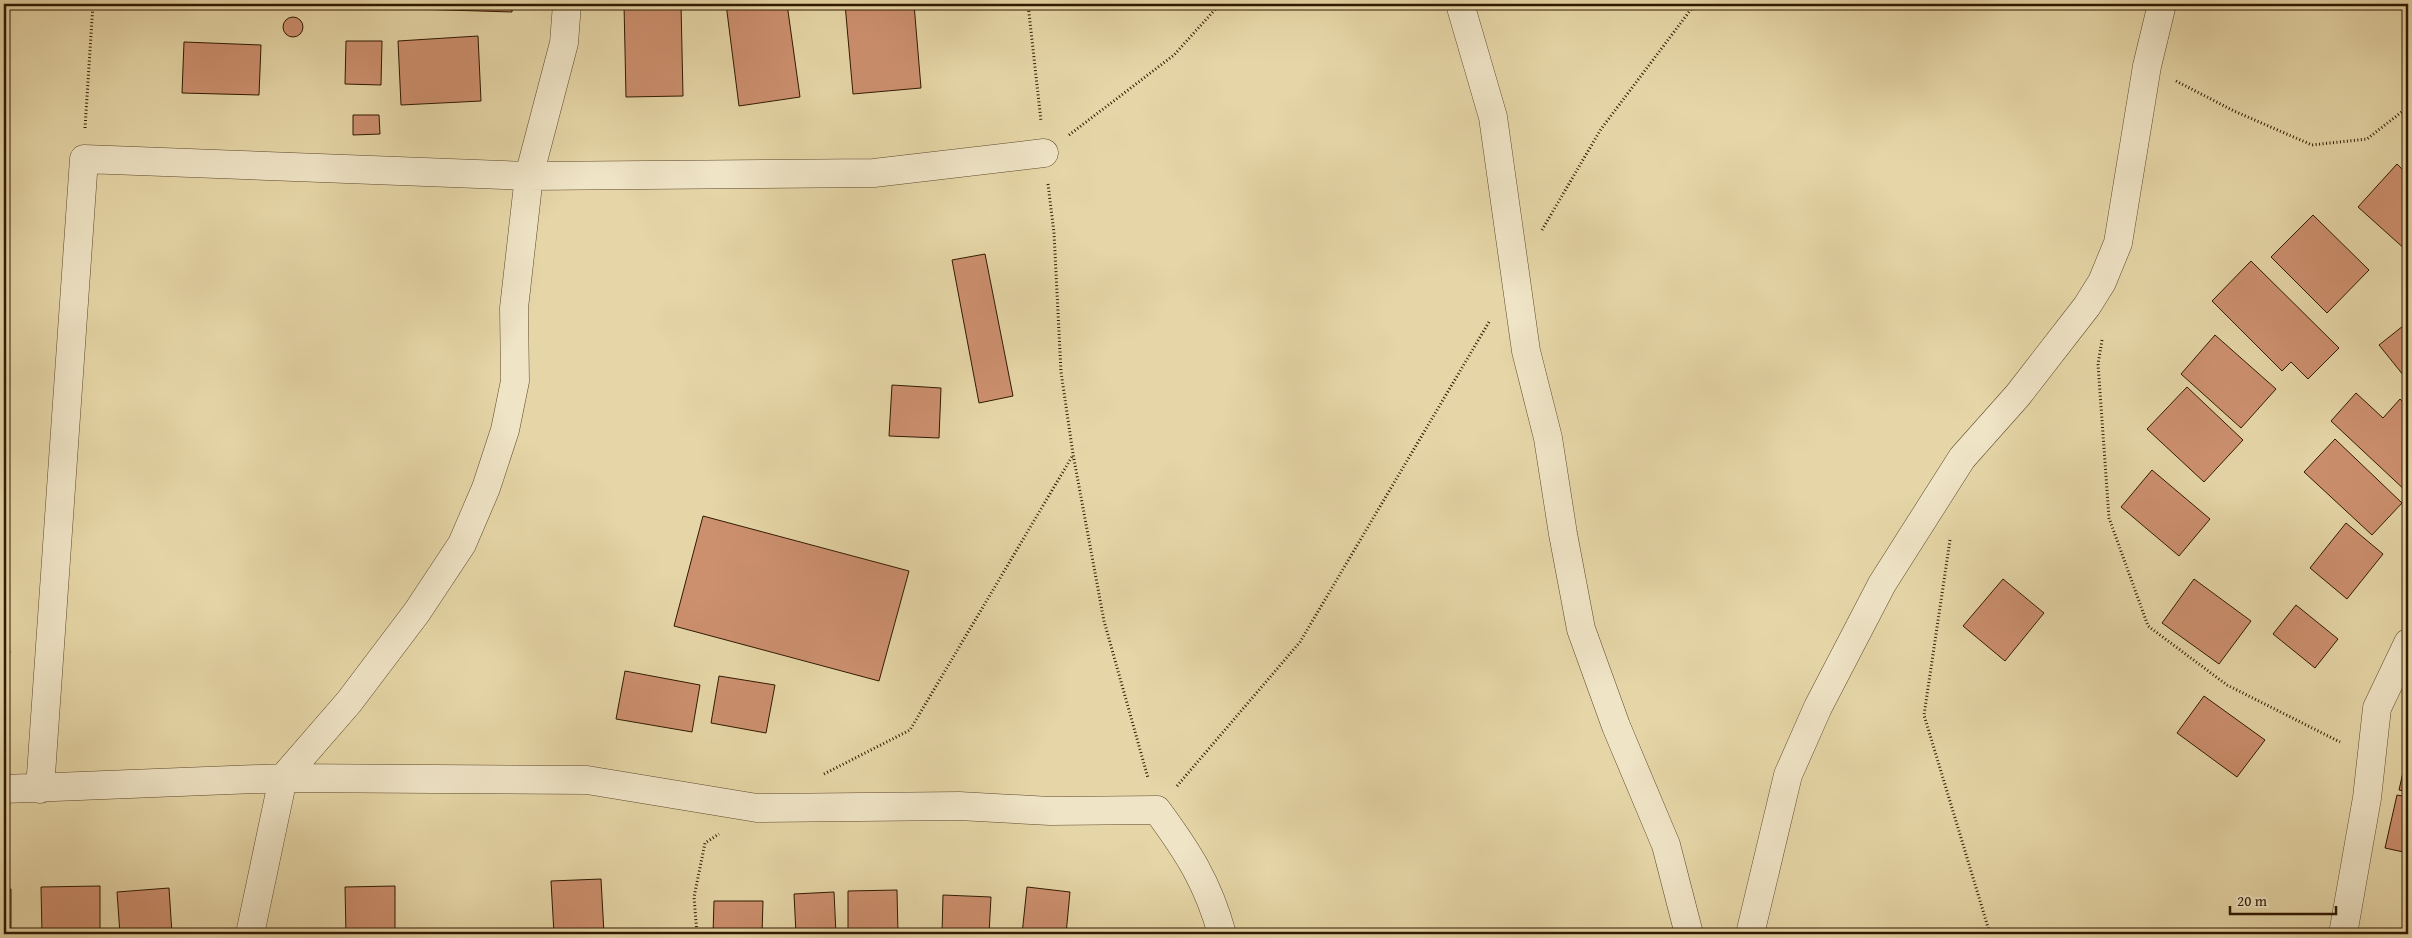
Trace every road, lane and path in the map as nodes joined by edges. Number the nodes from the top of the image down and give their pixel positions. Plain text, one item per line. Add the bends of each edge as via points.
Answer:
1 (93, 4) edge
2 (567, 4) edge
3 (1028, 4) edge
4 (1220, 4) edge
5 (1460, 4) edge
6 (1695, 4) edge
7 (2162, 4) edge
8 (2147, 66) junction
9 (2408, 107) edge
10 (1044, 153) junction
11 (84, 159) junction
12 (529, 176) junction
13 (1538, 237) dead end
14 (1489, 321) dead end
15 (2103, 336) dead end
16 (1073, 454) junction
17 (1951, 534) dead end
18 (2408, 643) edge
19 (2370, 756) junction
20 (283, 778) junction
21 (816, 778) dead end
22 (4, 789) edge
23 (40, 789) junction
24 (757, 808) junction
25 (1157, 810) junction
26 (250, 934) edge
27 (697, 934) edge
28 (1222, 934) edge
29 (1689, 934) edge
30 (1750, 934) edge
31 (1990, 934) edge
32 (2342, 934) edge

1 - 11 path
2 - 12 street via 564,43
3 - 10 path
4 - 10 path via 1174,55
5 - 29 street via 1493,117 1526,351 1548,438 1581,629 1616,726 1666,845
6 - 13 path via 1601,128
7 - 8 street
8 - 9 path via 2234,111 2312,145 2367,139
8 - 30 street via 2118,244 2102,282 2018,395 1962,458 1882,584 1818,707 1788,775
10 - 12 street via 874,172
10 - 16 path via 1054,233 1061,372
11 - 12 street
11 - 23 street
12 - 20 street via 514,308 514,381 505,430 482,496 462,544 418,612 349,702
14 - 25 path via 1300,642
15 - 19 path via 2098,364 2109,518 2148,626 2227,685
16 - 21 path via 910,730
16 - 25 path via 1104,621
17 - 31 path via 1924,715
18 - 19 street via 2377,708
19 - 32 street via 2367,798
20 - 23 street
20 - 24 street via 587,780
20 - 26 street
22 - 23 street
24 - 25 street via 960,806 1050,811
24 - 27 path via 705,844 694,897
25 - 28 street via 1191,857 1214,906

